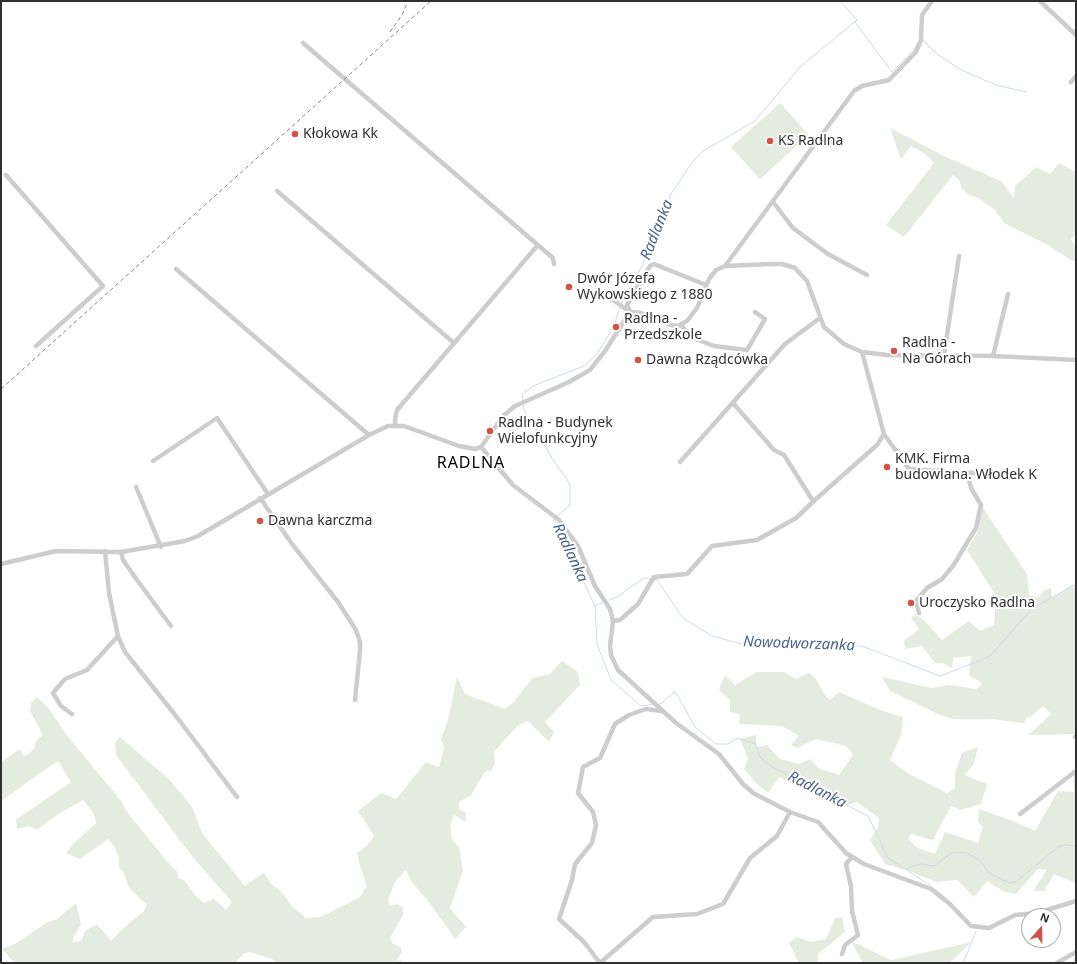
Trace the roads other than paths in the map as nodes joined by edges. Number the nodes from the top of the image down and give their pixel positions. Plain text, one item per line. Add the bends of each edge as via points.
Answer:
1 (932, 1) edge
2 (1040, 1) edge
3 (1076, 35) edge
4 (303, 43) dead end
5 (1076, 76) edge
6 (1072, 82) dead end
7 (6, 175) dead end
8 (277, 191) dead end
9 (772, 202) junction
10 (537, 246) junction
11 (959, 256) dead end
12 (554, 264) dead end
13 (725, 266) junction
14 (176, 269) dead end
15 (867, 275) dead end
16 (706, 285) junction
17 (1008, 294) dead end
18 (606, 295) dead end
19 (755, 312) dead end
20 (631, 313) junction
21 (820, 318) junction
22 (681, 325) junction
23 (454, 344) junction
24 (36, 346) dead end
25 (862, 352) junction
26 (944, 355) junction
27 (993, 356) junction
28 (1076, 360) edge
29 (733, 403) junction
30 (396, 425) junction
31 (884, 434) junction
32 (369, 435) junction
33 (480, 447) junction
34 (152, 462) dead end
35 (680, 462) dead end
36 (967, 472) junction
37 (974, 473) dead end
38 (136, 487) dead end
39 (268, 494) junction
40 (260, 498) junction
41 (813, 501) junction
42 (160, 547) junction
43 (105, 551) junction
44 (121, 552) junction
45 (1, 564) edge
46 (919, 613) dead end
47 (613, 621) junction
48 (170, 626) dead end
49 (118, 636) junction
50 (355, 700) dead end
51 (660, 709) junction
52 (72, 714) dead end
53 (1076, 771) edge
54 (237, 797) dead end
55 (790, 812) junction
56 (1020, 814) dead end
57 (852, 857) junction
58 (1076, 901) edge
59 (1076, 952) edge
60 (842, 954) dead end
61 (600, 963) edge
62 (1057, 963) edge

1 - 9 street via 922,15 921,40 916,52 889,80 862,86 854,91
2 - 3 street
4 - 10 street
5 - 6 street
7 - 24 street via 103,286
8 - 23 street
9 - 13 street
9 - 15 street via 793,228 828,254
10 - 12 street via 553,258
10 - 23 street
11 - 26 street
13 - 16 street via 713,273
13 - 21 street via 782,264 795,268 807,281
14 - 32 street
16 - 20 street via 654,264 650,266 627,305
16 - 22 street via 695,312
17 - 27 street
18 - 20 street
19 - 22 street via 765,319 747,350 714,346 691,337
20 - 22 street via 640,313 671,325
20 - 33 street via 590,370 569,382 519,403 503,416
21 - 25 street via 824,327 836,338
21 - 29 street via 785,344
23 - 30 street via 397,410
25 - 26 street via 887,355
25 - 31 street
26 - 27 street
27 - 28 street
29 - 35 street
29 - 41 street via 774,450 784,455
30 - 32 street
30 - 33 street via 412,428 459,446 475,449
31 - 36 street via 908,468
31 - 41 street via 877,445
32 - 39 street
33 - 47 street via 513,485 558,519 578,546 595,586 610,609
34 - 39 street via 217,418
36 - 37 street
36 - 46 street via 971,488 981,505 976,528 953,566 916,601
38 - 42 street
39 - 40 street
40 - 42 street via 198,536
40 - 50 street via 356,630 360,651
41 - 47 street via 796,518 757,540 712,546 687,574 654,576 638,604 620,620
42 - 44 street
43 - 44 street
43 - 45 street via 56,551
43 - 49 street via 109,593
44 - 48 street via 123,560 136,580
47 - 51 street via 610,646 618,670
49 - 52 street via 87,670 66,679 52,693 61,706
49 - 54 street via 125,652
51 - 55 street via 719,754 753,793
51 - 61 street via 646,709 629,715 615,724 600,758 583,767 578,793 593,812 596,825 592,843 575,864 559,919 584,942
53 - 56 street
55 - 57 street via 818,822
55 - 61 street via 777,836 750,858 723,904 697,914 652,917
57 - 58 street via 931,889 971,926 989,928 1015,915 1037,913
57 - 60 street via 846,864 858,935 845,945
59 - 62 street

